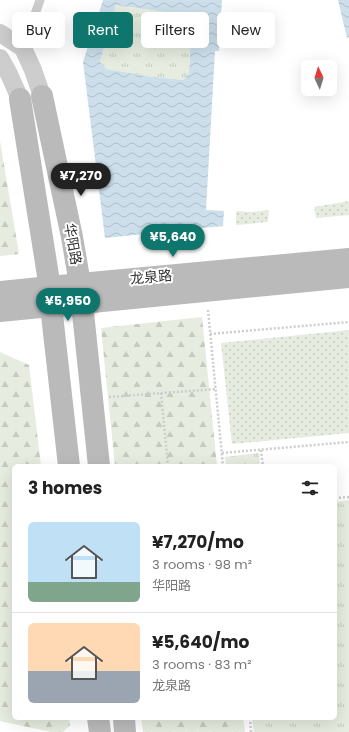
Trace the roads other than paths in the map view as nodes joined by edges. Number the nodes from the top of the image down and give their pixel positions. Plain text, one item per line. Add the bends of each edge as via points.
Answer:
1 (40, 0) edge
2 (36, 12) edge
3 (0, 33) edge
4 (12, 41) edge
5 (23, 48) edge
6 (0, 58) edge
7 (42, 96) joint
8 (20, 98) joint
9 (349, 259) edge
10 (349, 277) edge
11 (0, 292) edge
12 (81, 294) junction
13 (50, 297) junction
14 (0, 311) edge
15 (69, 464) edge
16 (99, 464) edge
17 (98, 720) edge
18 (124, 720) edge
19 (100, 732) edge
20 (125, 732) edge

1 - 2 lane
3 - 4 street
5 - 7 street
6 - 8 street
7 - 12 street, 华阳路 via 72,237
8 - 13 street, 华阳路
9 - 12 street, 龙泉路
10 - 12 street, 龙泉路 via 207,291
11 - 13 street, 龙泉路
12 - 13 street, 龙泉路
12 - 16 street, 华阳路
13 - 14 street, 龙泉路
13 - 15 street, 华阳路
17 - 19 street
18 - 20 street

